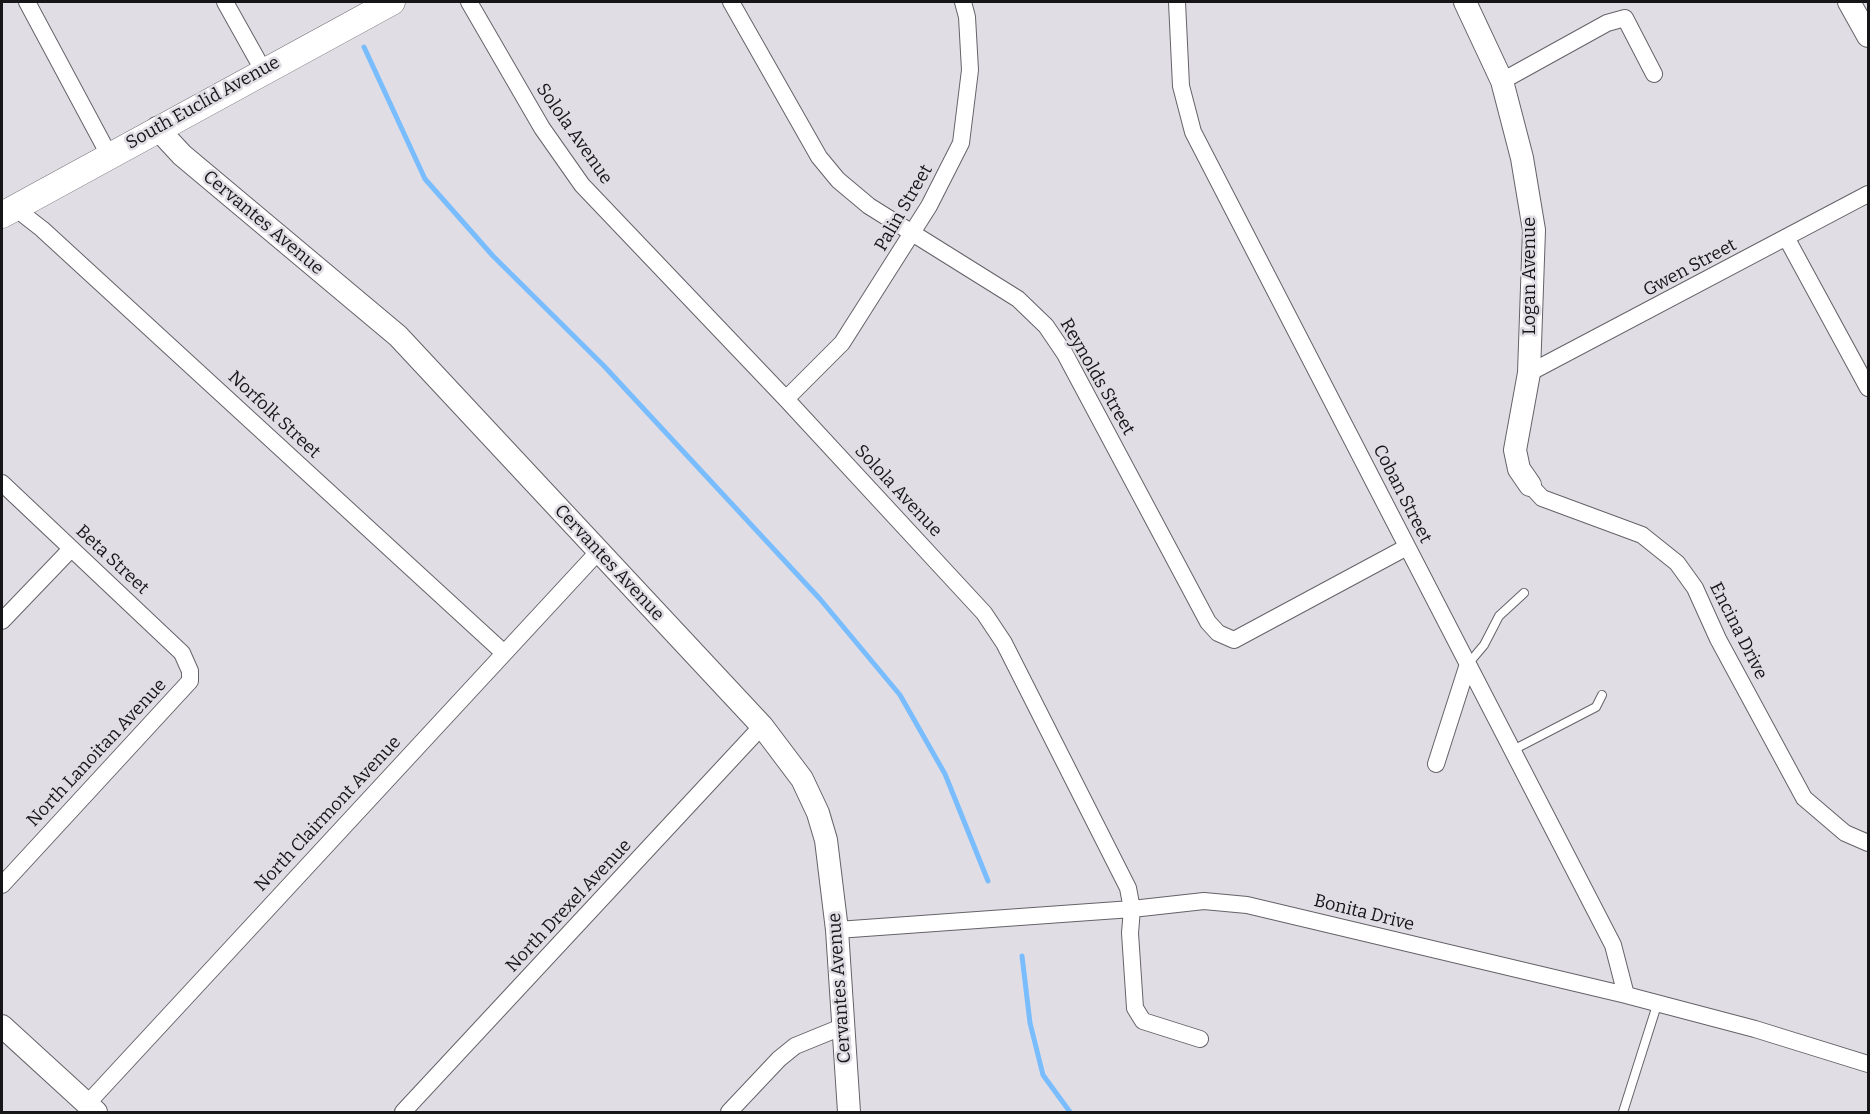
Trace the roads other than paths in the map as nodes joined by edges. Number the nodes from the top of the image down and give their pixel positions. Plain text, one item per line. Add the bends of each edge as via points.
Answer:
1 (27, 2) edge
2 (225, 2) edge
3 (392, 2) edge
4 (731, 2) edge
5 (963, 2) edge
6 (1177, 2) edge
7 (1465, 2) edge
8 (1849, 2) edge
9 (473, 3) edge
10 (1869, 36) edge
11 (263, 70) junction
12 (1654, 75) dead end
13 (1502, 81) junction
14 (157, 128) junction
15 (110, 154) junction
16 (1869, 194) edge
17 (8, 211) edge
18 (913, 231) junction
19 (1787, 239) junction
20 (1529, 374) junction
21 (1869, 388) edge
22 (786, 399) junction
23 (2, 483) edge
24 (1530, 485) joint
25 (1407, 547) junction
26 (71, 549) junction
27 (598, 552) junction
28 (1524, 593) dead end
29 (2, 621) edge
30 (504, 653) junction
31 (1468, 664) junction
32 (190, 671) joint
33 (1602, 695) dead end
34 (762, 726) junction
35 (1513, 750) junction
36 (1436, 764) dead end
37 (1869, 843) edge
38 (2, 885) edge
39 (1132, 909) junction
40 (837, 930) junction
41 (1626, 995) junction
42 (1658, 1005) junction
43 (2, 1026) edge
44 (844, 1026) junction
45 (1200, 1039) dead end
46 (1869, 1064) edge
47 (92, 1108) edge
48 (403, 1113) edge
49 (729, 1113) edge
50 (849, 1113) edge
51 (1623, 1113) edge

1 - 15 street
2 - 11 street
3 - 11 main road, South Euclid Avenue
4 - 18 street, Reynolds Street via 819,157 838,180 869,206
5 - 18 street, Palin Street via 970,70 961,143
6 - 25 street, Coban Street via 1181,86 1193,132
7 - 13 street, Logan Avenue
8 - 10 street
9 - 22 street, Solola Avenue via 542,128 582,185
11 - 14 main road, South Euclid Avenue
12 - 13 street via 1625,18 1607,23
13 - 20 street, Logan Avenue via 1522,158 1534,230
14 - 15 main road, South Euclid Avenue
14 - 27 street, Cervantes Avenue via 182,155 398,336
15 - 17 main road, South Euclid Avenue
16 - 19 street, Gwen Street
17 - 30 street, Norfolk Street via 42,229
18 - 22 street, Palin Street via 842,343
18 - 25 street, Reynolds Street via 1018,299 1046,326 1065,354 1208,622 1218,633 1234,640
19 - 20 street, Gwen Street
19 - 21 street
20 - 24 street, Logan Avenue via 1515,450 1519,469
22 - 39 street, Solola Avenue via 984,613 1004,644 1128,888
23 - 26 street, Beta Street
24 - 37 street, Encina Drive via 1542,498 1642,535 1677,563 1695,588 1718,639 1804,798 1845,833
25 - 31 street, Coban Street
26 - 29 street
26 - 32 street, Beta Street via 182,653
27 - 30 street, North Clairmont Avenue
27 - 34 street, Cervantes Avenue
28 - 31 lane via 1499,616 1484,645
30 - 47 street, North Clairmont Avenue
31 - 35 street, Coban Street
31 - 36 street
32 - 38 street, North Lanoitan Avenue via 190,681
33 - 35 lane via 1596,707
34 - 40 street, Cervantes Avenue via 802,778 818,813 826,840
34 - 48 street, North Drexel Avenue
35 - 41 street, Coban Street via 1613,945
39 - 40 street, Bonita Drive
39 - 41 street, Bonita Drive via 1204,901 1246,905
39 - 45 street, Solola Avenue via 1135,1008 1143,1022
40 - 44 street, Cervantes Avenue
41 - 42 street, Bonita Drive
42 - 46 street, Bonita Drive via 1755,1029
42 - 51 lane
43 - 47 street
44 - 49 street via 795,1046
44 - 50 street, Cervantes Avenue

